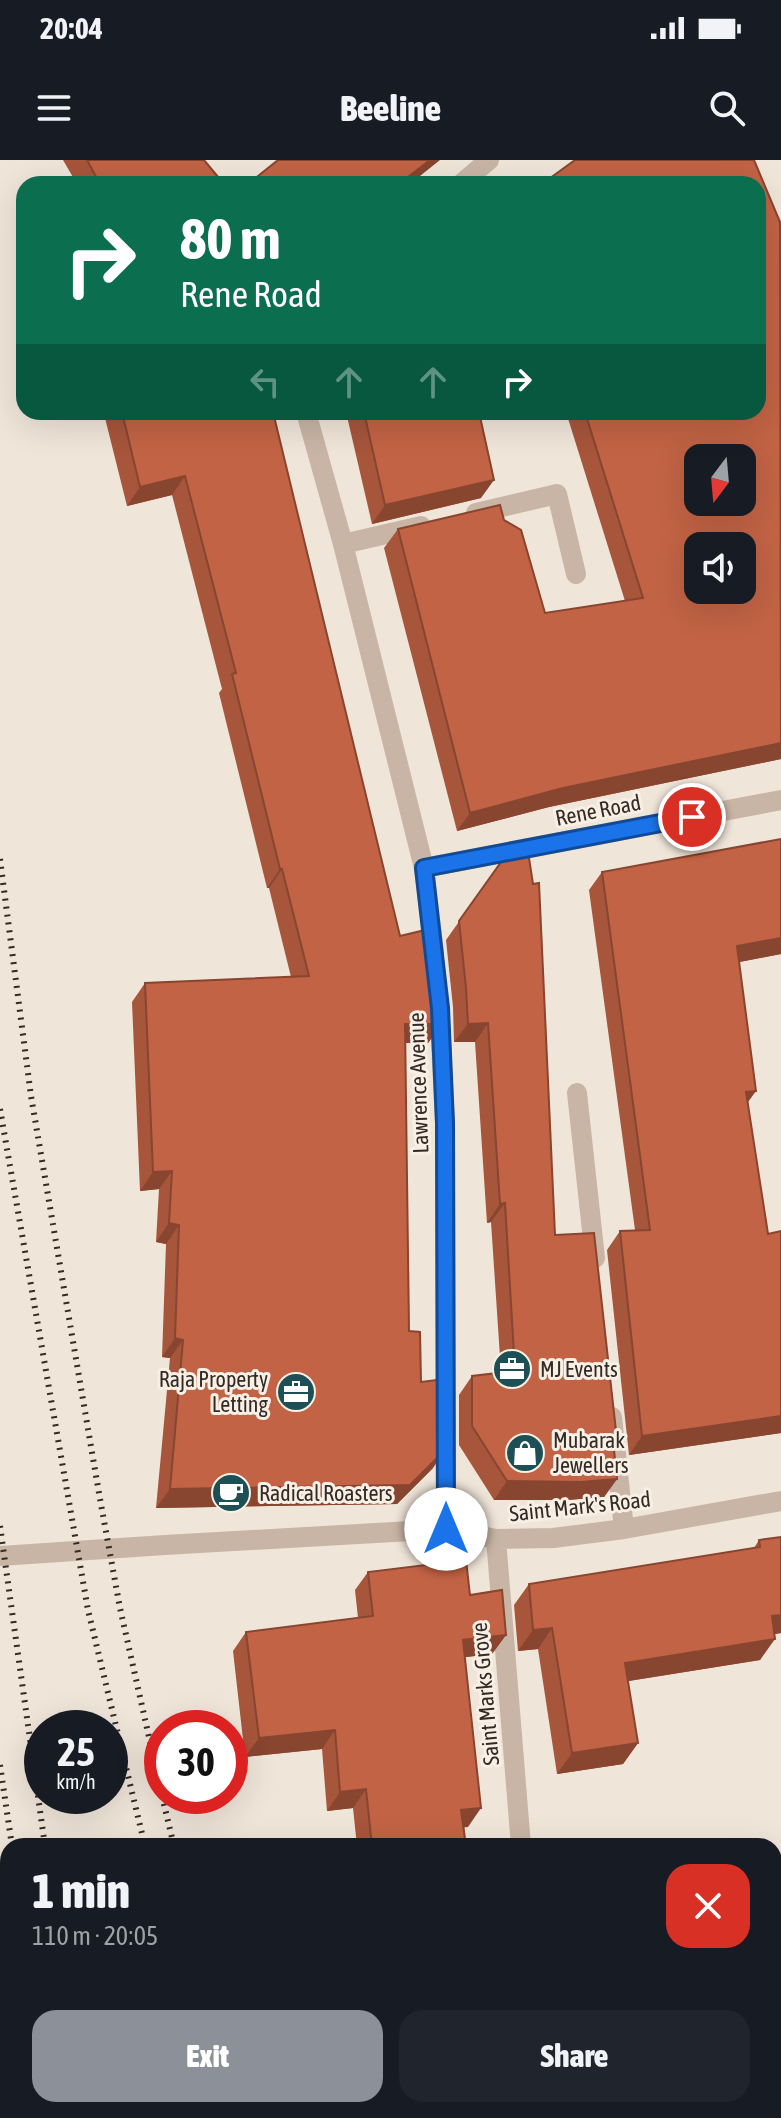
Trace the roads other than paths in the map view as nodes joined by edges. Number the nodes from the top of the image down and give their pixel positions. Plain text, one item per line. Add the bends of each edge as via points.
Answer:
1 (489, 160) edge
2 (470, 176) edge
3 (308, 420) edge
4 (343, 544) junction
5 (576, 574) dead end
6 (781, 800) edge
7 (424, 868) junction
8 (577, 1093) dead end
9 (597, 1280) edge
10 (610, 1404) edge
11 (781, 1501) edge
12 (446, 1529) junction
13 (624, 1529) junction
14 (496, 1539) junction
15 (0, 1556) edge
16 (520, 1838) edge

1 - 2 street
3 - 4 street, Lawrence Avenue
4 - 5 street via 557,494
4 - 7 street, Lawrence Avenue
6 - 7 street, Rene Road
7 - 12 street, Lawrence Avenue via 440,1008 445,1123
8 - 9 street
10 - 13 street
11 - 13 street, Saint Mark's Road
12 - 14 street, Saint Mark's Road
12 - 15 street, Saint Mark's Road
13 - 14 street, Saint Mark's Road
14 - 16 street, Saint Marks Grove

